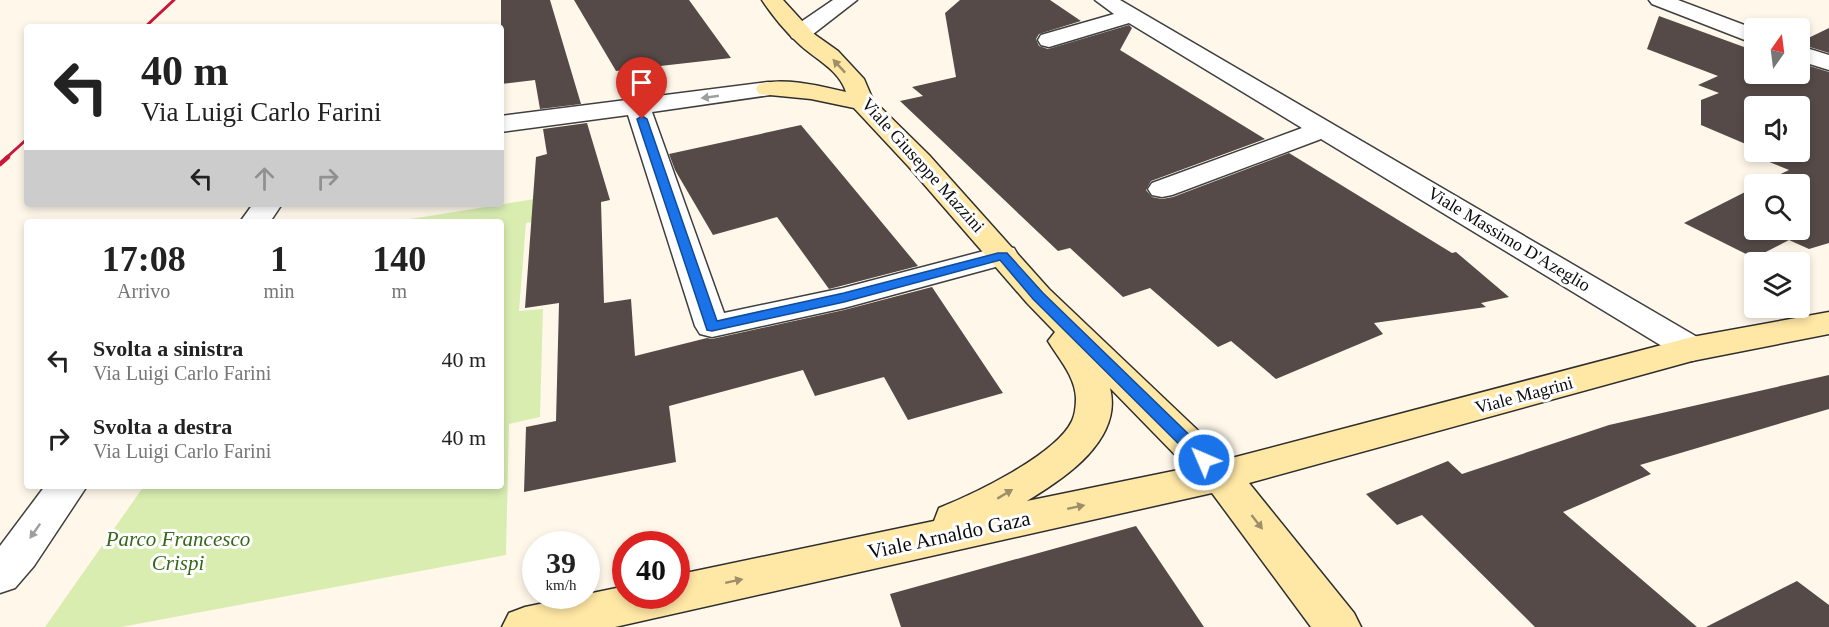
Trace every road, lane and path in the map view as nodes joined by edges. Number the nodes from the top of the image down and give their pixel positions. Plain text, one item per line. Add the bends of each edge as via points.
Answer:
1 (772, 0) edge
2 (847, 0) edge
3 (1105, 0) edge
4 (1659, 0) edge
5 (1131, 16) junction
6 (1744, 33) edge
7 (803, 36) junction
8 (1049, 40) dead end
9 (1810, 56) edge
10 (1829, 63) edge
11 (768, 89) junction
12 (862, 102) junction
13 (638, 107) junction
14 (504, 124) edge
15 (1325, 129) junction
16 (1162, 189) dead end
17 (1003, 255) junction
18 (1038, 296) junction
19 (1829, 323) edge
20 (1692, 349) junction
21 (1221, 476) junction
22 (65, 489) edge
23 (875, 550) junction
24 (0, 575) edge
25 (690, 591) edge
26 (612, 608) edge
27 (525, 627) edge
28 (1338, 627) edge

1 - 7 street, Viale Giuseppe Mazzini
2 - 7 street
3 - 5 street, Viale Massimo D'Azeglio
4 - 6 street
5 - 8 street
5 - 15 street, Viale Massimo D'Azeglio
7 - 11 street via 811,54 810,63 791,82
12 -> 7 street, Viale Giuseppe Mazzini via 856,84 830,56
9 - 10 street
11 - 12 street
11 -> 13 street
12 - 17 street, Viale Giuseppe Mazzini
13 - 14 street
13 - 17 street via 712,326 844,298
15 - 16 street
15 - 20 street, Viale Massimo D'Azeglio
17 - 18 street, Viale Giuseppe Mazzini
18 - 21 street, Viale Giuseppe Mazzini
23 -> 18 street via 976,512 1052,465 1076,445 1091,421 1094,397 1089,377
19 - 20 street, Viale Magrini
20 - 21 street, Viale Magrini
23 -> 21 street, Viale Arnaldo Gaza
21 -> 28 street, Viale Giuseppe Mazzini
22 -> 24 street
25 -> 23 street, Viale Arnaldo Gaza
26 - 27 street

